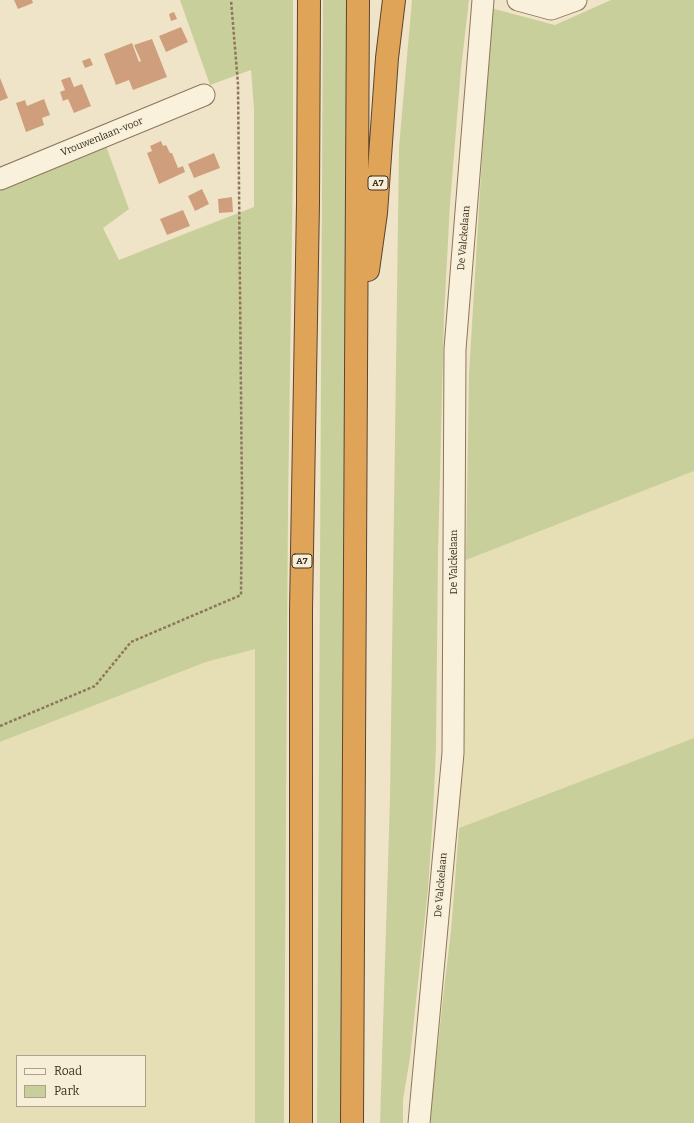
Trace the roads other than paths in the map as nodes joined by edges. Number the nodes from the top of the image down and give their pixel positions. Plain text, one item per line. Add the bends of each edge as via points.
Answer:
1 (309, 0) edge
2 (358, 0) edge
3 (394, 0) edge
4 (483, 0) edge
5 (518, 0) edge
6 (576, 0) edge
7 (204, 95) dead end
8 (0, 179) edge
9 (356, 365) junction
10 (301, 1123) edge
11 (352, 1123) edge
12 (419, 1123) edge

1 - 10 highway, A7 via 301,610
2 - 9 highway, A7
3 - 9 highway, A7 via 387,58 376,213
4 - 12 street, De Valckelaan via 455,349 452,753
5 - 6 street via 551,10
7 - 8 street, Vrouwenlaan-voor
9 - 11 highway, A7

